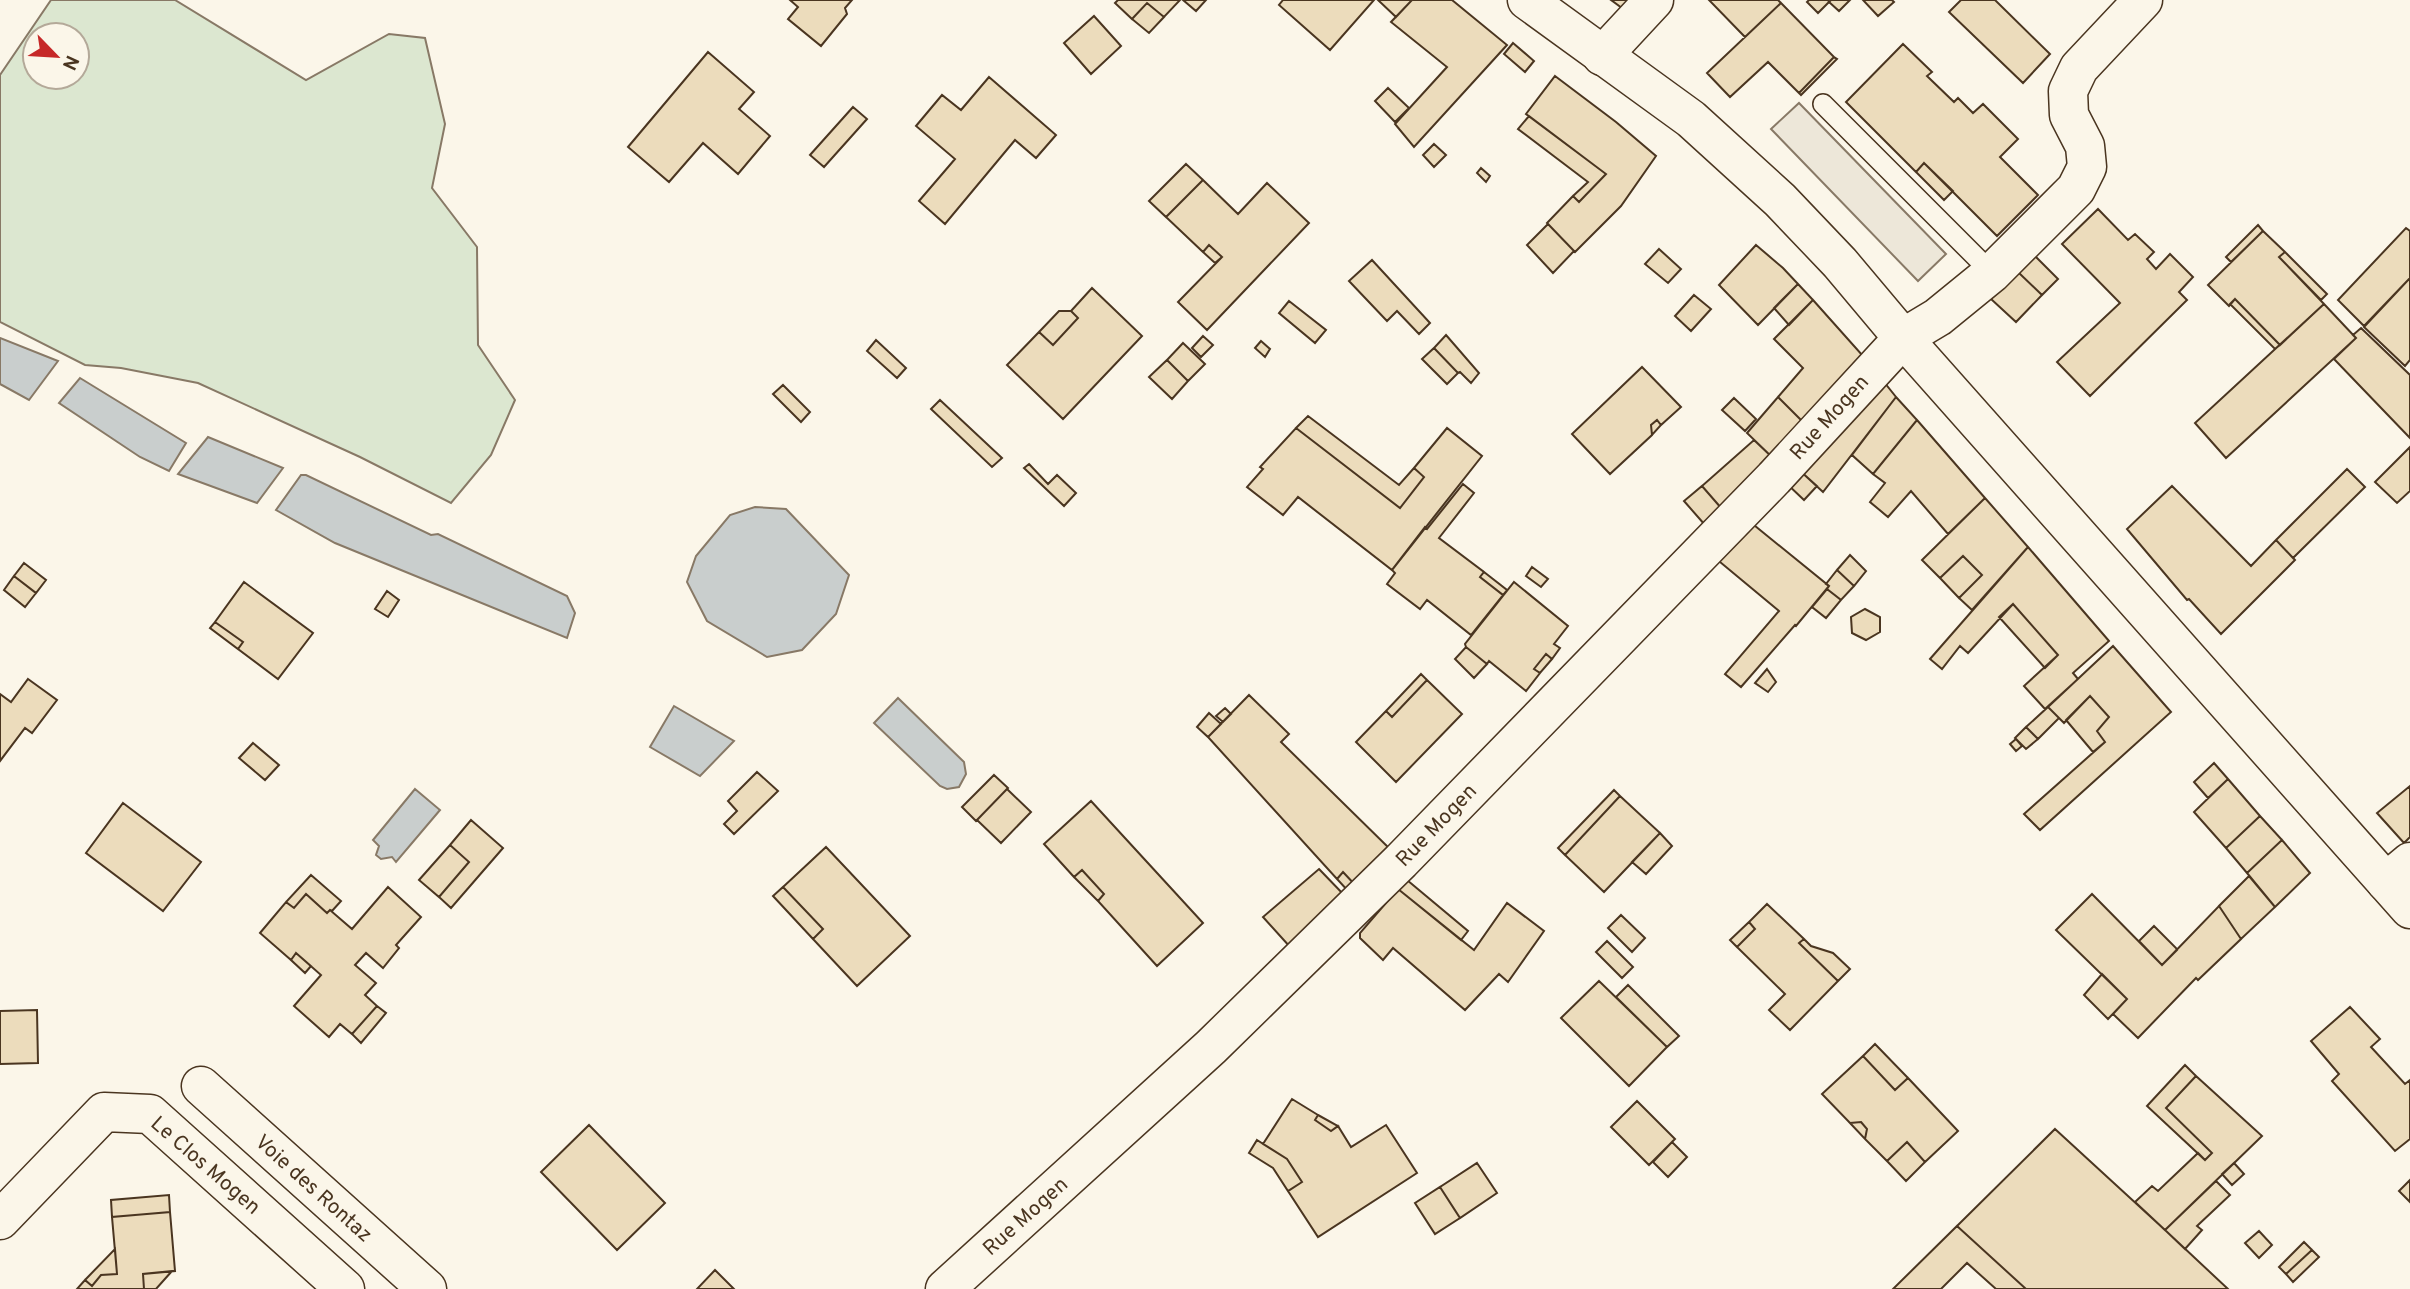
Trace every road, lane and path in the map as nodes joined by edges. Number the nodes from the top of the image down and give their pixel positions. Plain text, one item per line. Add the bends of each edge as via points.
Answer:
1 (1527, 0) edge
2 (1654, 0) edge
3 (2143, 0) edge
4 (1602, 56) junction
5 (1824, 104) dead end
6 (1992, 274) junction
7 (1903, 338) junction
8 (2402, 884) edge
9 (201, 1086) dead end
10 (0, 1220) edge
11 (345, 1289) edge
12 (428, 1289) edge
13 (945, 1289) edge

1 - 4 street
2 - 4 street
3 - 6 street, Rue Mogen via 2079,68 2068,91 2069,115 2085,146 2087,167 2076,189
4 - 7 street via 1691,119 1780,200
5 - 6 lane
6 - 7 street, Rue Mogen
7 - 8 street
7 - 13 street, Rue Mogen via 1774,478 1401,861 1211,1047
9 - 12 street, Voie des Rontaz
10 - 11 street, Le Clos Mogen via 104,1112 150,1114

